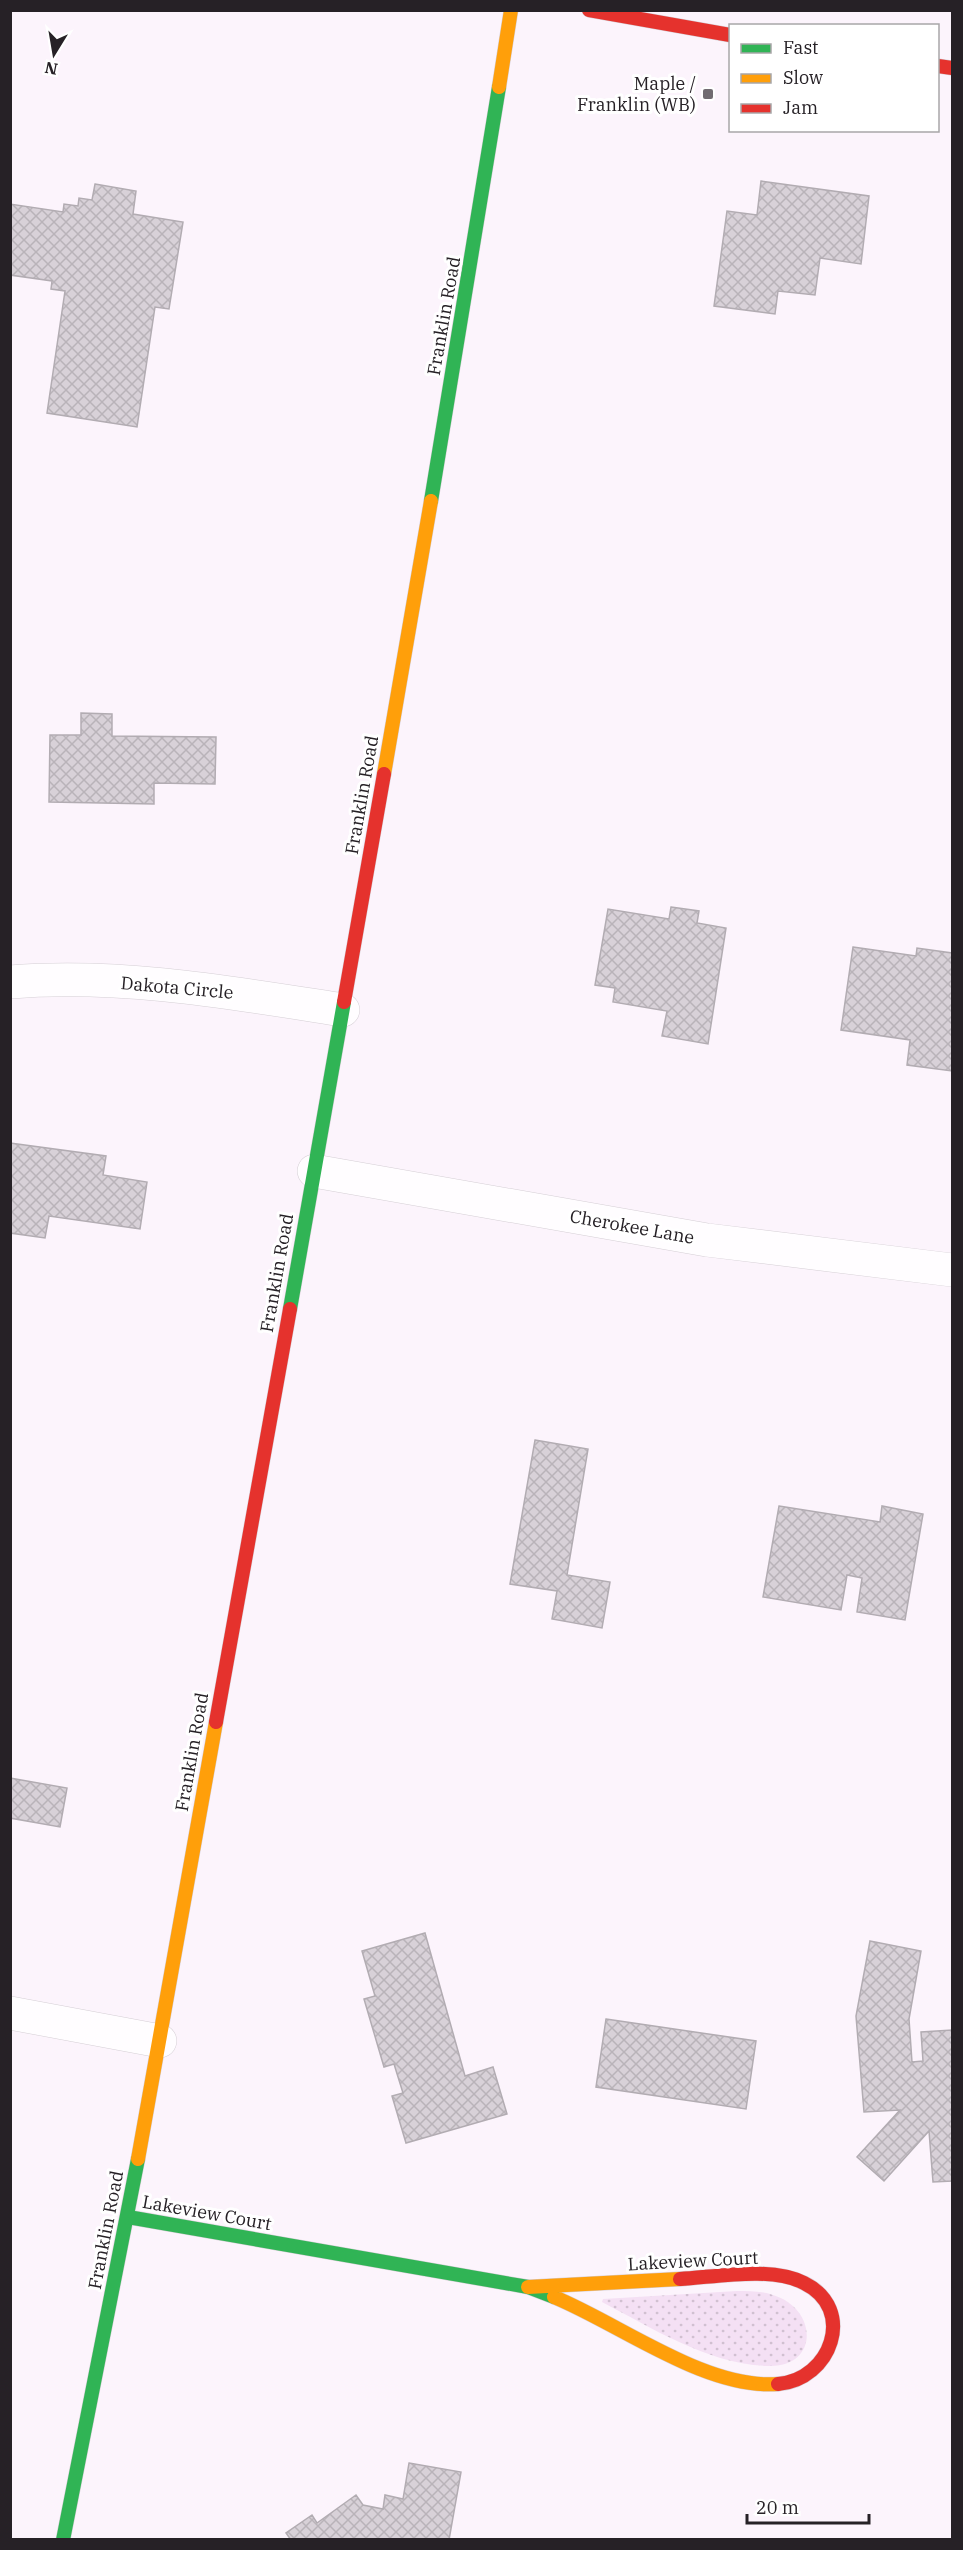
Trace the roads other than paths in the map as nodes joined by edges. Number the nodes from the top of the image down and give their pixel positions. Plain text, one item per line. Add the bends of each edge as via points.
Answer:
1 (511, 10) edge
2 (589, 10) edge
3 (729, 34) edge
4 (10, 982) edge
5 (343, 1010) junction
6 (314, 1171) junction
7 (952, 1270) edge
8 (10, 2013) edge
9 (160, 2041) junction
10 (128, 2217) junction
11 (528, 2287) junction
12 (63, 2540) edge

1 - 5 street, Franklin Road
2 - 3 street
4 - 5 street, Dakota Circle via 158,984
5 - 6 street, Franklin Road
6 - 7 street, Cherokee Lane via 707,1240
6 - 9 street, Franklin Road
8 - 9 street
9 - 10 street, Franklin Road
10 - 11 street, Lakeview Court
10 - 12 street, Franklin Road
11 - 11 street, Lakeview Court via 705,2369 769,2385 788,2384 808,2375 823,2362 833,2327 827,2303 817,2291 773,2274

